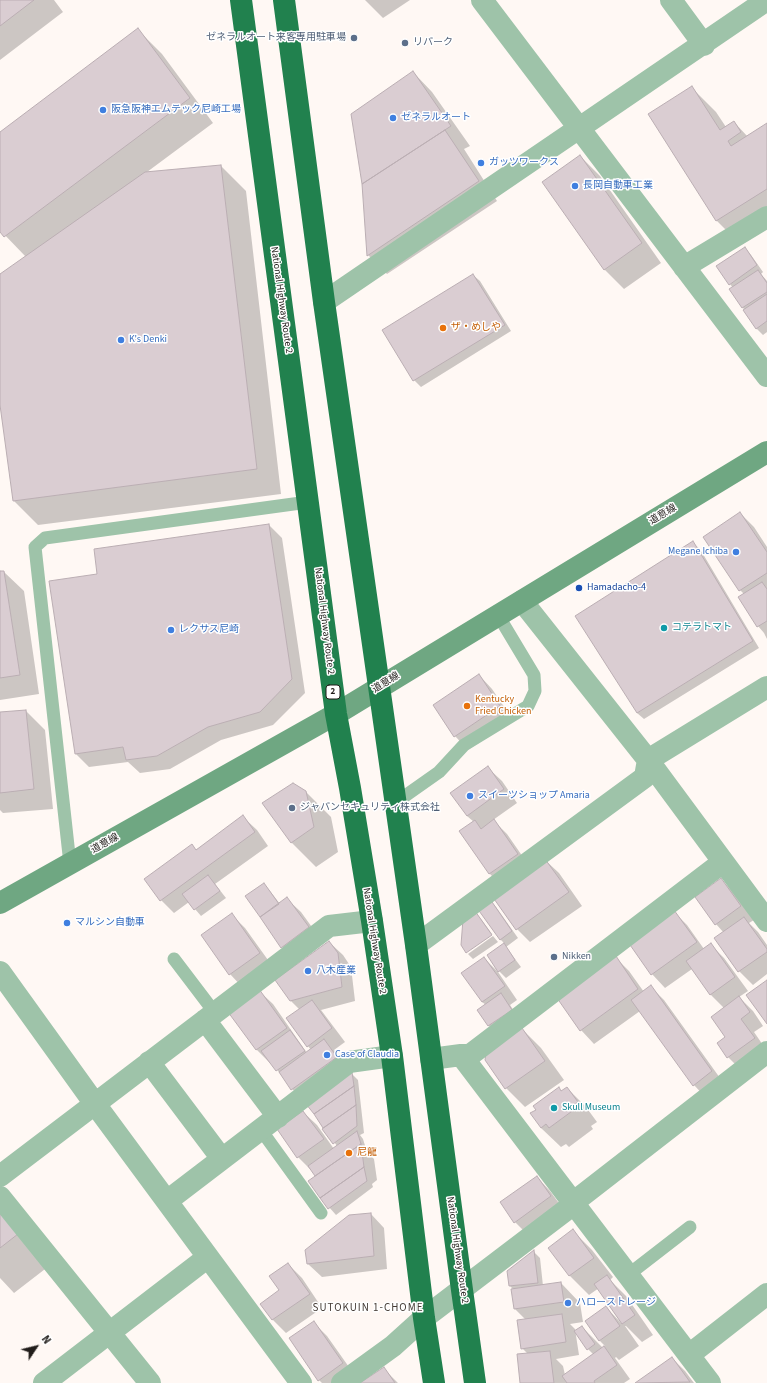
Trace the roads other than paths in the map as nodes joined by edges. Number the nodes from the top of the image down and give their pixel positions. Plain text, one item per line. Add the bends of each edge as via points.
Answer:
1 (241, 0) edge
2 (284, 0) edge
3 (482, 0) edge
4 (671, 0) edge
5 (767, 0) edge
6 (704, 44) junction
7 (579, 128) junction
8 (767, 217) edge
9 (684, 266) junction
10 (324, 302) junction
11 (767, 376) edge
12 (767, 452) edge
13 (308, 502) junction
14 (522, 601) junction
15 (498, 615) junction
16 (767, 687) edge
17 (378, 688) junction
18 (336, 714) junction
19 (648, 760) junction
20 (395, 803) junction
21 (723, 862) junction
22 (70, 864) junction
23 (0, 903) edge
24 (372, 921) junction
25 (767, 921) edge
26 (416, 945) junction
27 (174, 959) dead end
28 (0, 972) edge
29 (210, 1017) junction
30 (767, 1052) edge
31 (392, 1056) junction
32 (461, 1056) junction
33 (431, 1060) junction
34 (149, 1062) junction
35 (95, 1104) junction
36 (269, 1123) junction
37 (222, 1159) junction
38 (0, 1176) edge
39 (0, 1197) edge
40 (167, 1201) junction
41 (574, 1204) junction
42 (321, 1213) dead end
43 (690, 1227) dead end
44 (208, 1257) junction
45 (628, 1276) junction
46 (462, 1290) junction
47 (767, 1294) edge
48 (424, 1318) junction
49 (110, 1333) junction
50 (689, 1355) junction
51 (44, 1383) edge
52 (150, 1383) edge
53 (302, 1383) edge
54 (342, 1383) edge
55 (434, 1383) edge
56 (475, 1383) edge
57 (710, 1383) edge

1 - 13 highway, National Highway Route 2 / 2
2 - 10 highway, National Highway Route 2
3 - 7 street
4 - 6 street
5 - 6 street
6 - 7 street
7 - 9 street
7 - 10 street
8 - 9 street
9 - 11 street
10 - 17 highway, National Highway Route 2
12 - 14 street, 道意線
13 - 18 highway, National Highway Route 2 / 2
13 - 22 lane via 45,538 35,547
14 - 15 street, 道意線
14 - 19 street
15 - 17 street, 道意線
15 - 20 lane via 534,675 535,691 528,706 464,745 439,772
16 - 19 street
17 - 18 street, 道意線
17 - 20 highway, National Highway Route 2
18 - 22 street, 道意線
18 - 24 highway, National Highway Route 2 / 2
19 - 21 street
19 - 26 street via 645,777
20 - 26 highway, National Highway Route 2
21 - 25 street
21 - 32 street via 470,1055
22 - 23 street, 道意線
24 - 29 street via 329,926
24 - 31 highway, National Highway Route 2 / 2
26 - 33 highway, National Highway Route 2
27 - 29 lane
28 - 35 street
29 - 34 street
29 - 36 street
30 - 41 street
31 - 36 street via 349,1062
31 - 48 highway, National Highway Route 2 / 2
32 - 33 street
32 - 41 street
33 - 46 highway, National Highway Route 2
34 - 35 street
34 - 37 street
35 - 38 street
35 - 40 street
36 - 37 street
36 - 42 lane
37 - 40 street
39 - 49 street
40 - 44 street
41 - 45 street
41 - 46 street
43 - 45 lane
44 - 49 street
44 - 53 street
45 - 50 street
46 - 48 street
46 - 56 highway, National Highway Route 2
47 - 50 street
48 - 54 street via 393,1346
48 - 55 highway, National Highway Route 2 / 2
49 - 51 street
49 - 52 street
50 - 57 street

